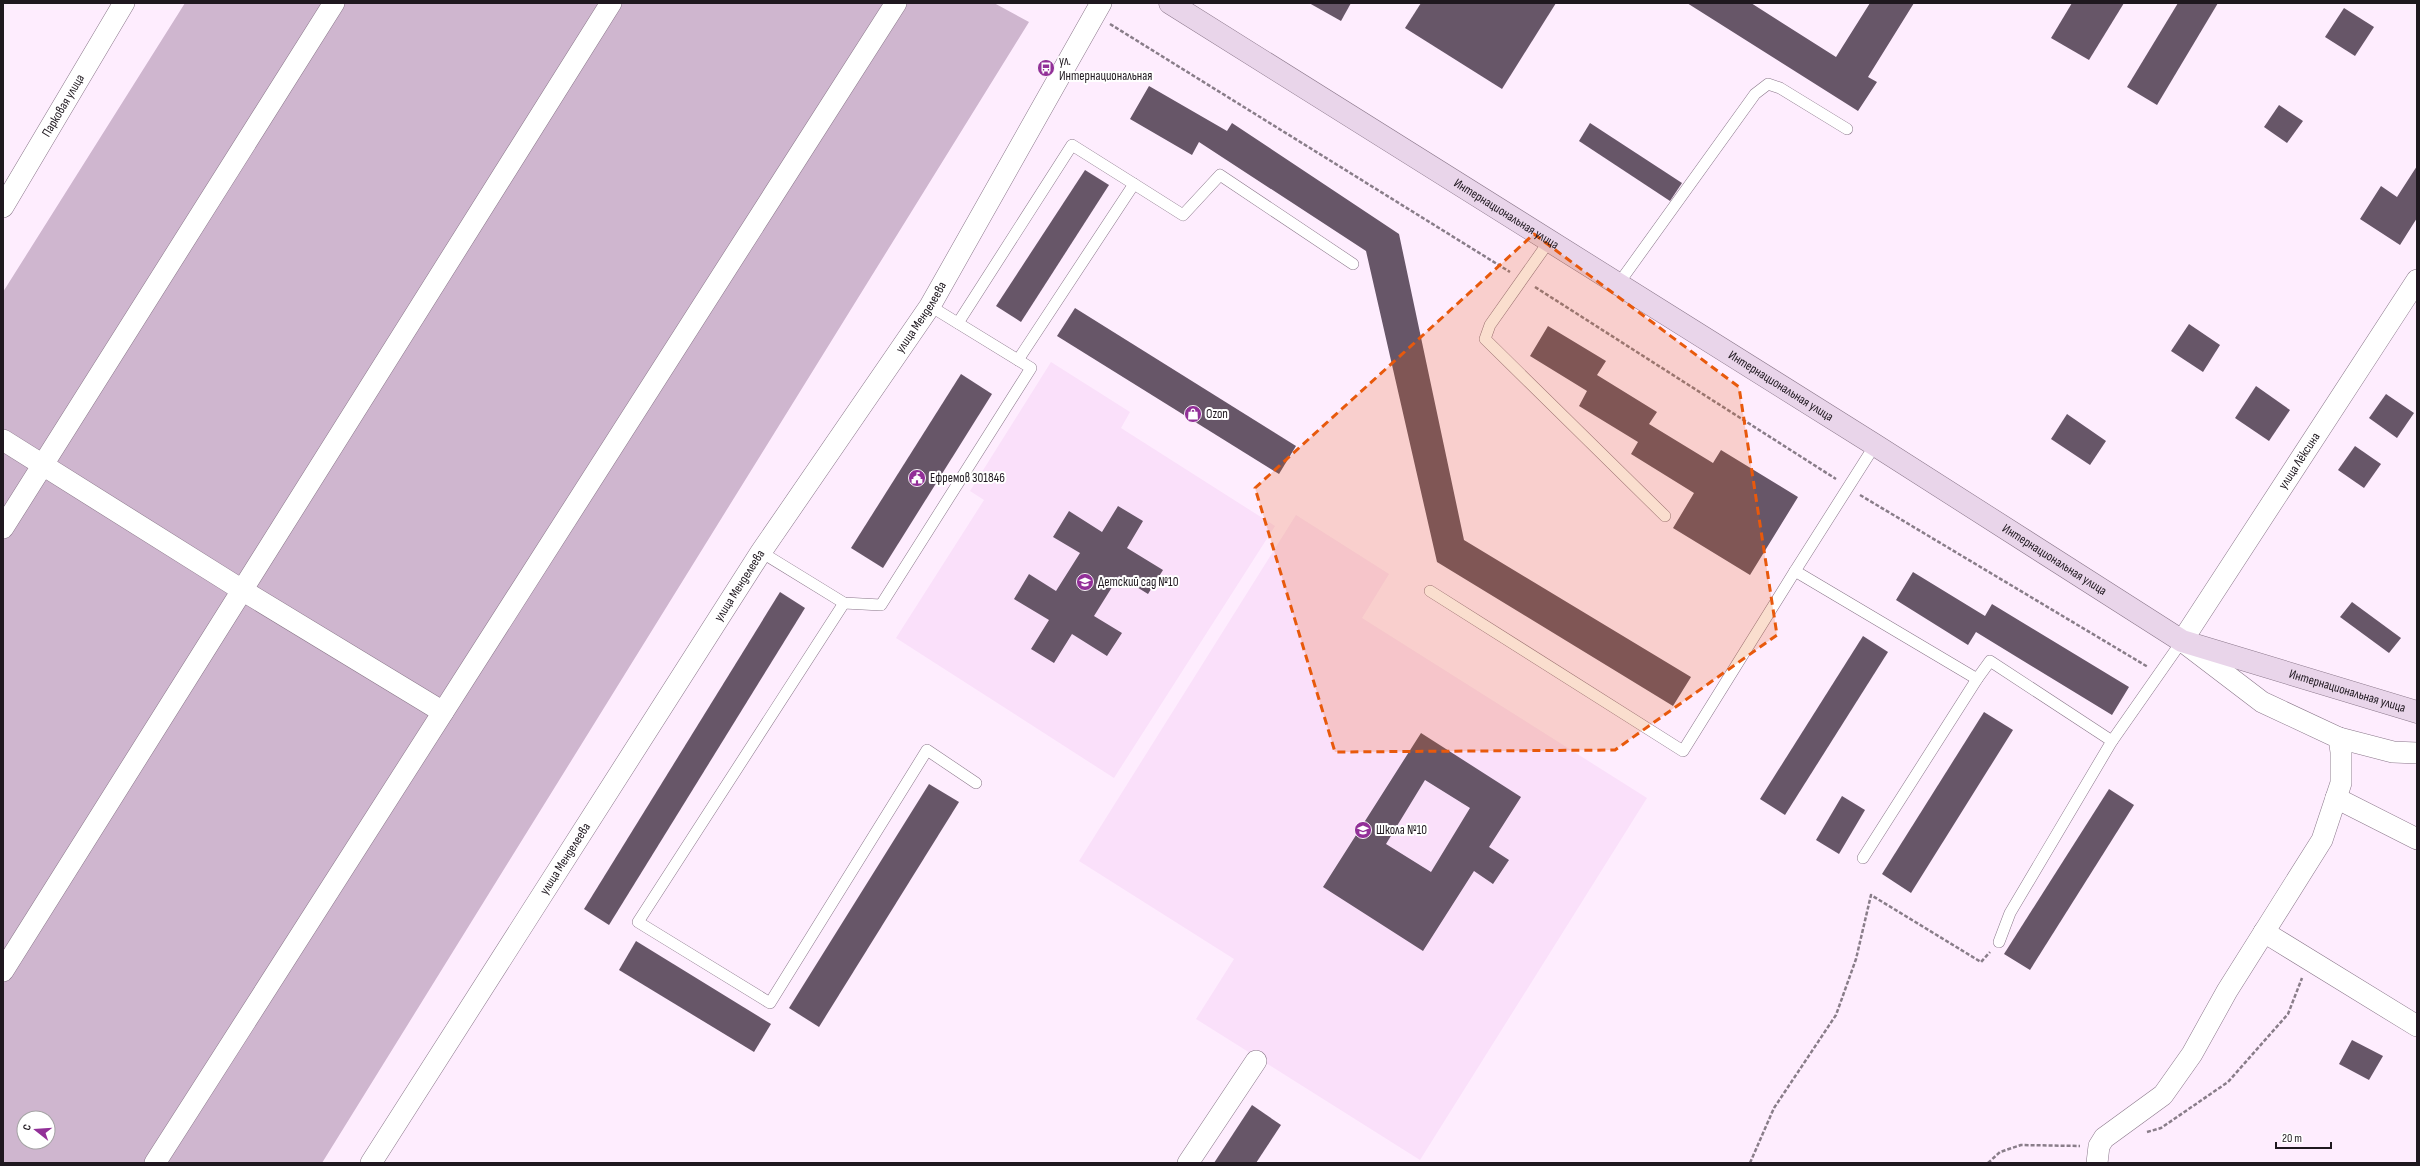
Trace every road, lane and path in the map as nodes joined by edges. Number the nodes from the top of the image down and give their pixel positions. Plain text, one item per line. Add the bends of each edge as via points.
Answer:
1 (124, 3) edge
2 (334, 3) edge
3 (611, 3) edge
4 (896, 3) edge
5 (1170, 3) edge
6 (1098, 8) edge
7 (1847, 129) dead end
8 (1134, 184) junction
9 (3, 207) edge
10 (1550, 240) junction
11 (1352, 264) dead end
12 (1522, 279) junction
13 (2417, 280) edge
14 (1619, 283) junction
15 (930, 306) junction
16 (958, 323) junction
17 (1018, 360) junction
18 (3, 440) edge
19 (1875, 444) junction
20 (42, 466) junction
21 (1848, 487) junction
22 (1665, 516) dead end
23 (3, 528) edge
24 (760, 552) junction
25 (1795, 571) junction
26 (242, 590) junction
27 (1430, 591) dead end
28 (844, 603) junction
29 (2182, 641) junction
30 (2159, 673) junction
31 (1977, 679) junction
32 (443, 712) junction
33 (2417, 712) edge
34 (2339, 738) junction
35 (2112, 741) junction
36 (2417, 753) edge
37 (976, 783) dead end
38 (2336, 798) junction
39 (2417, 839) edge
40 (1863, 858) dead end
41 (2264, 932) junction
42 (1999, 942) joint
43 (3, 971) edge
44 (2417, 1026) edge
45 (1256, 1061) dead end
46 (155, 1163) edge
47 (371, 1163) edge
48 (1188, 1163) edge
49 (1750, 1163) edge
50 (2097, 1163) edge

1 - 9 street, Парковая улица
2 - 20 street
3 - 26 street
4 - 32 street
5 - 10 street, Интернациональная улица
6 - 12 path
6 - 15 street, улица Менделеева
7 - 14 lane via 1780,88 1768,84 1755,94
8 - 11 lane via 1183,215 1220,175
8 - 16 lane via 1072,145
8 - 17 lane
10 - 12 lane
10 - 14 street, Интернациональная улица
12 - 21 path
12 - 22 lane via 1490,325 1485,339
13 - 29 street, улица Лёксина
14 - 19 street, Интернациональная улица
15 - 16 lane
15 - 24 street, улица Менделеева
16 - 17 lane
17 - 28 lane via 1031,368 881,605
18 - 20 street
19 - 21 lane
19 - 29 street, Интернациональная улица
20 - 23 street
20 - 26 street
21 - 25 lane
21 - 30 path
24 - 28 lane
24 - 47 street, улица Менделеева
25 - 27 lane via 1683,751
25 - 31 lane
26 - 32 street
26 - 43 street
28 - 37 lane via 638,922 770,1003 927,750
29 - 30 lane
29 - 33 street, Интернациональная улица
29 - 34 street via 2262,702
30 - 35 lane
31 - 35 lane via 1990,661
31 - 40 lane
32 - 46 street
34 - 36 street via 2394,752
34 - 38 street via 2341,783
35 - 42 lane via 2010,913
38 - 39 street
38 - 41 street via 2322,840
41 - 44 street
41 - 50 street via 2192,1054 2163,1095 2104,1138 2099,1146
42 - 49 path via 1981,962 1871,895 1856,959 1836,1015 1774,1108
45 - 48 street

